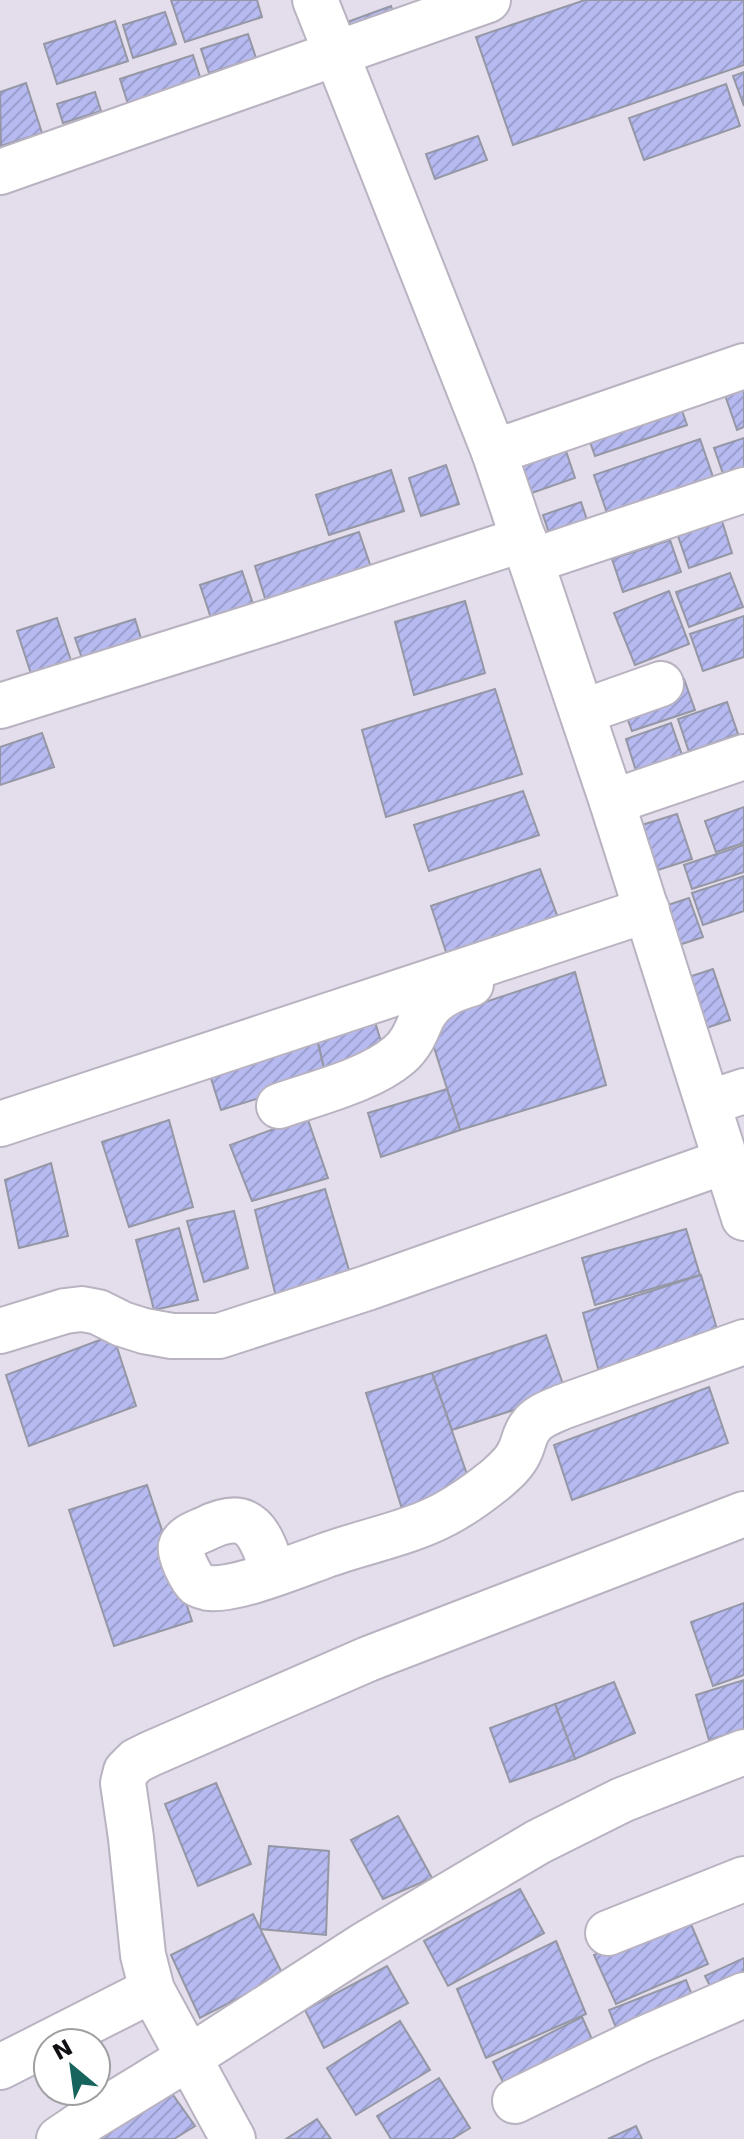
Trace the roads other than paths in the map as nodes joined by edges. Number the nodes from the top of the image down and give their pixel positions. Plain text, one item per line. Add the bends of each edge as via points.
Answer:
1 (315, 0) edge
2 (488, 0) edge
3 (337, 54) junction
4 (0, 172) edge
5 (744, 366) edge
6 (494, 452) junction
7 (744, 490) edge
8 (528, 550) junction
9 (661, 684) dead end
10 (0, 706) edge
11 (582, 712) junction
12 (744, 757) edge
13 (612, 802) junction
14 (651, 921) junction
15 (726, 1097) edge
16 (279, 1106) dead end
17 (0, 1124) edge
18 (726, 1161) junction
19 (744, 1218) edge
20 (0, 1331) edge
21 (744, 1342) edge
22 (744, 1514) edge
23 (274, 1574) dead end
24 (744, 1752) edge
25 (744, 1879) edge
26 (608, 1933) dead end
27 (152, 1990) junction
28 (744, 1995) edge
29 (190, 2057) junction
30 (0, 2067) edge
31 (515, 2101) dead end
32 (59, 2139) edge
33 (233, 2139) edge

1 - 3 street
2 - 3 street
3 - 4 street
3 - 6 street
5 - 6 street
6 - 8 street
7 - 8 street
8 - 10 street
8 - 11 street
9 - 11 street
11 - 13 street
12 - 13 street
13 - 14 street
14 - 15 street
14 - 16 street via 446,993 433,1002 413,1040 391,1062
14 - 17 street
15 - 18 street
18 - 19 street
18 - 20 street via 219,1336 144,1331 82,1309
21 - 23 street via 539,1417 508,1468 446,1514
22 - 27 street via 368,1659 136,1761 123,1783 143,1955
24 - 29 street via 622,1800 538,1842
25 - 26 street
27 - 29 street
27 - 30 street
28 - 31 street
29 - 32 street
29 - 33 street

